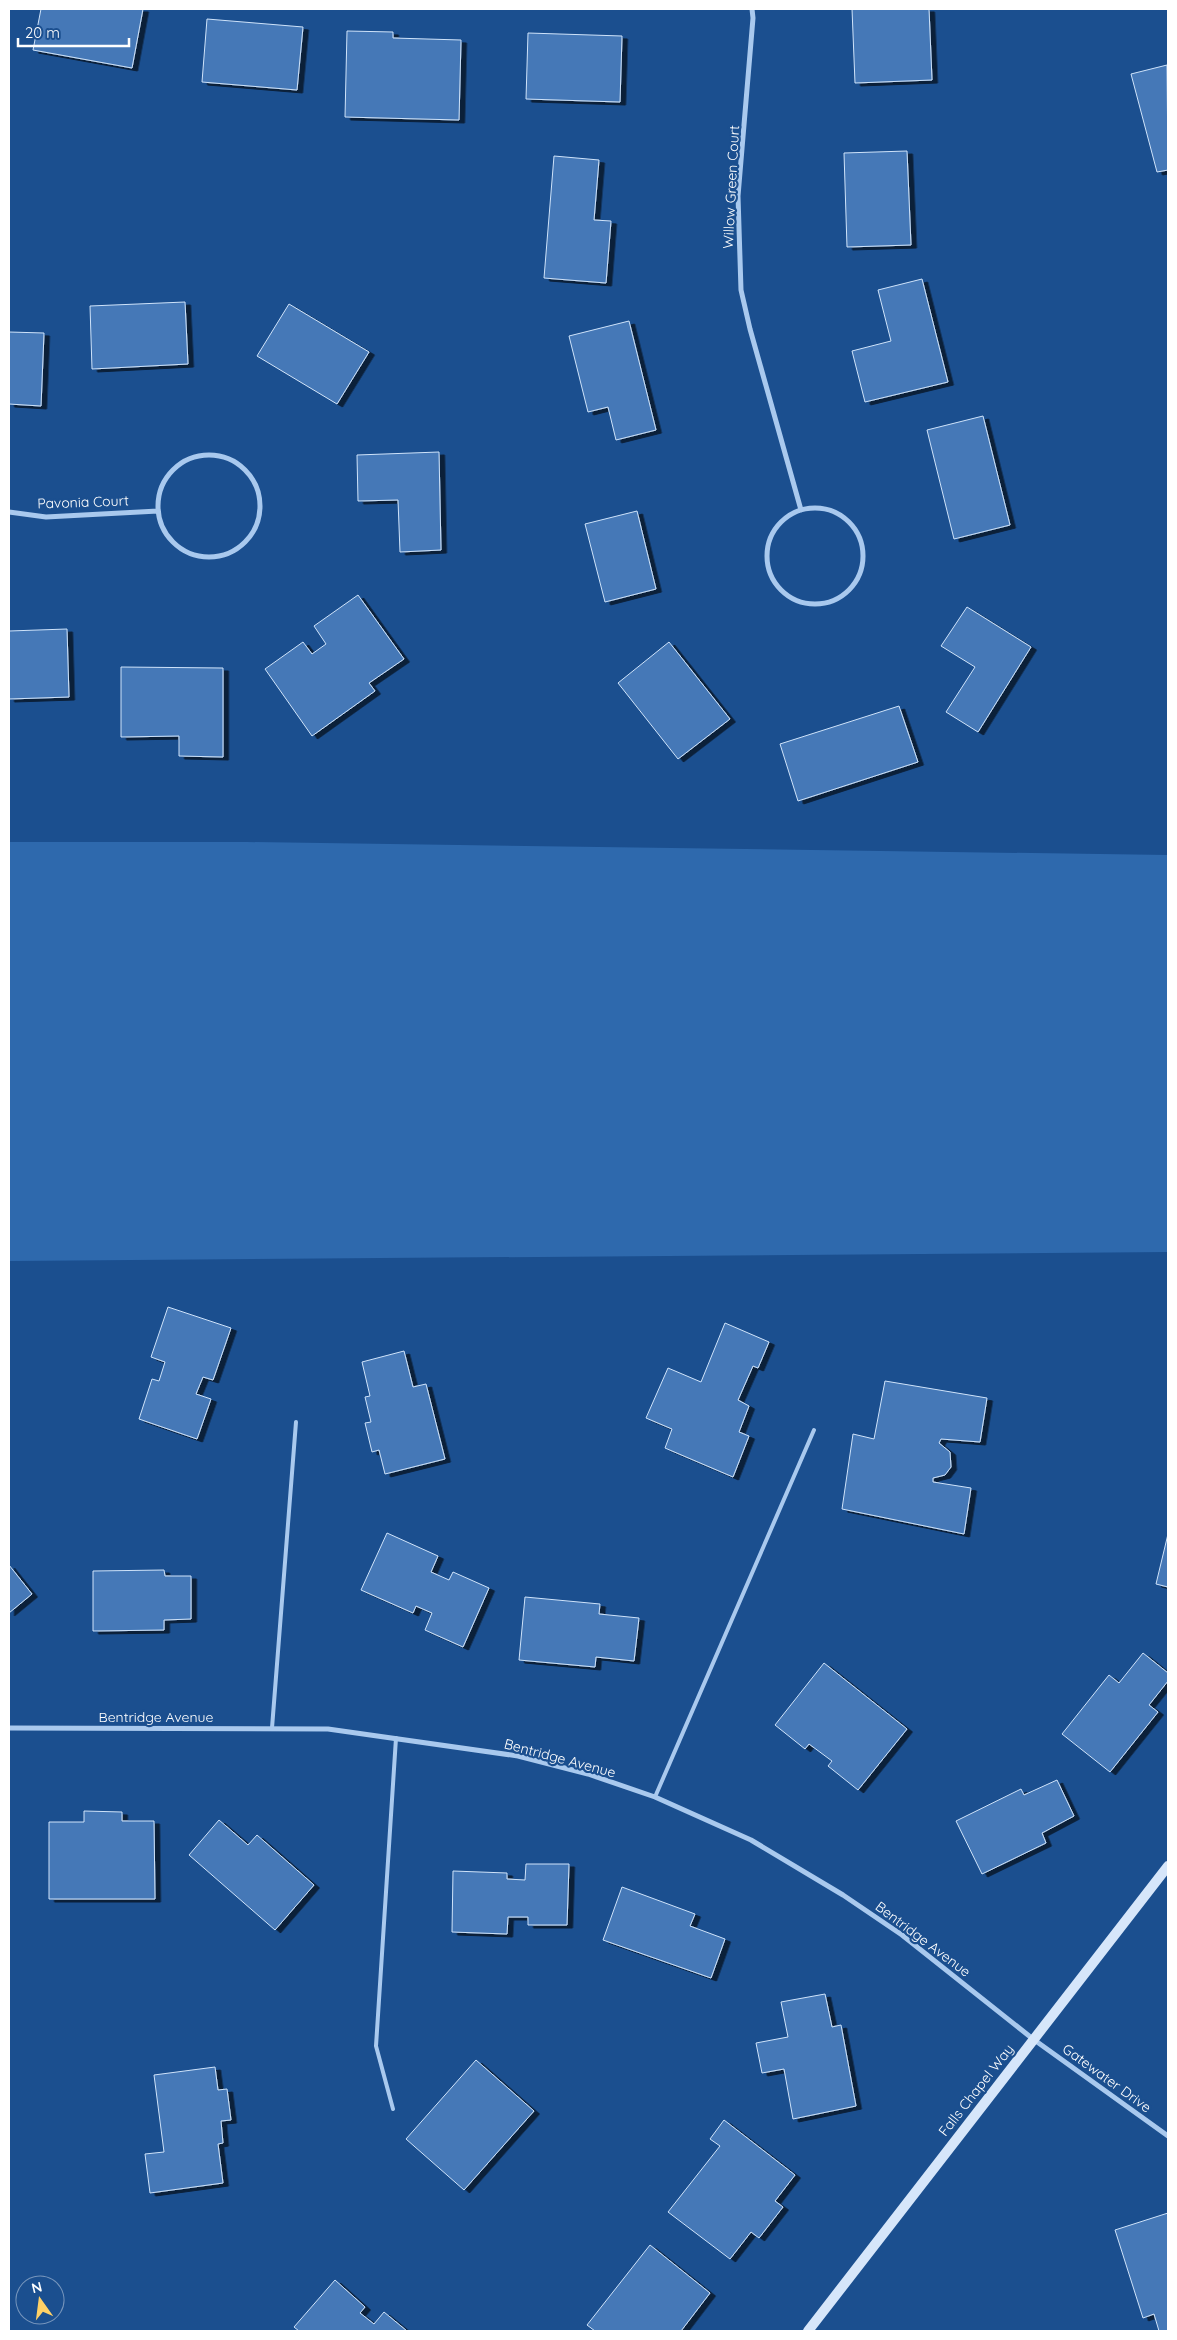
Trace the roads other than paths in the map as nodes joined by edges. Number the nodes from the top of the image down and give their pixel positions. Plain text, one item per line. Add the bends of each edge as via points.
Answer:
1 (752, 9) edge
2 (801, 510) junction
3 (158, 511) junction
4 (9, 512) edge
5 (296, 1422) dead end
6 (814, 1430) dead end
7 (9, 1728) edge
8 (272, 1728) junction
9 (396, 1738) junction
10 (655, 1797) junction
11 (1168, 1866) edge
12 (1033, 2039) junction
13 (394, 2109) dead end
14 (1168, 2136) edge
15 (808, 2331) edge

1 - 2 street, Willow Green Court via 754,18 738,196 741,290
2 - 2 street via 785,518 774,530 767,562 772,579 782,592 797,602 830,603 846,594 857,582 863,566 864,549 859,533 834,511 817,507
3 - 3 street via 170,540 198,556 214,557 229,553 253,532 259,517 260,501 256,486 242,467 220,456 204,455 189,459 165,480 159,495
3 - 4 street, Pavonia Court via 46,516
5 - 8 lane
6 - 10 lane
7 - 8 street, Bentridge Avenue
8 - 9 street, Bentridge Avenue via 328,1729
9 - 10 street, Bentridge Avenue via 518,1756 588,1774
9 - 13 lane via 376,2046
10 - 12 street, Bentridge Avenue via 751,1840 843,1894 902,1935
11 - 12 street, Falls Chapel Way
12 - 14 street, Gatewater Drive
12 - 15 street, Falls Chapel Way

